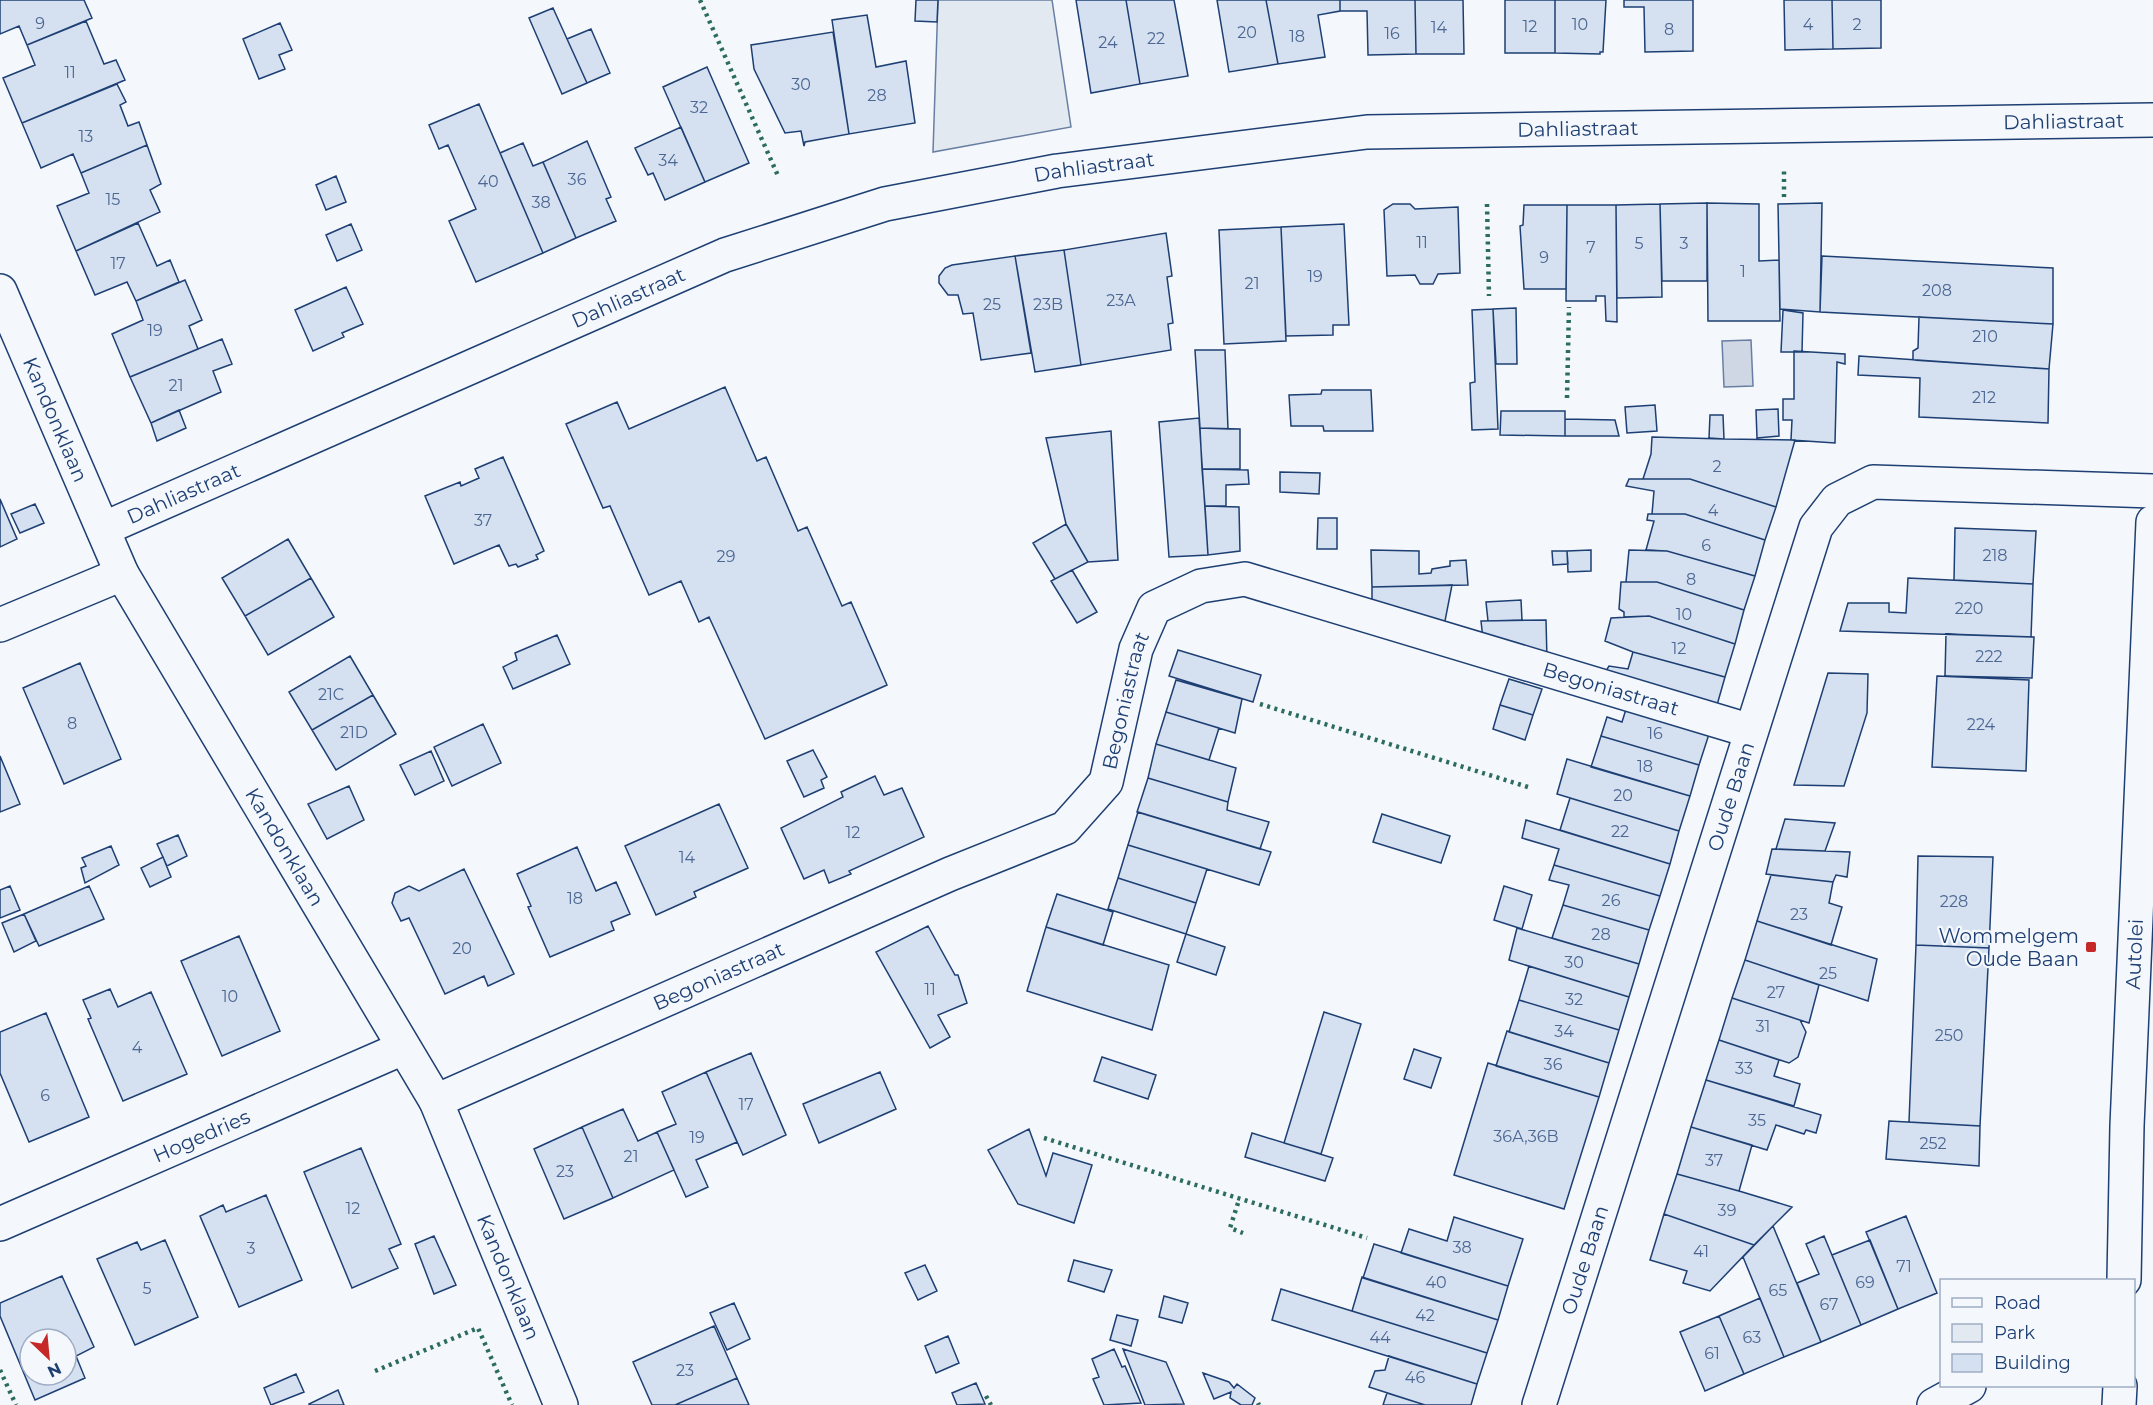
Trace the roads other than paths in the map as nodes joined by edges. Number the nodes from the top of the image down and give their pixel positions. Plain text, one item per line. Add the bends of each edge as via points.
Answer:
1 (2153, 120) edge
2 (0, 291) edge
3 (2153, 491) edge
4 (2153, 522) edge
5 (103, 529) junction
6 (122, 574) junction
7 (0, 625) edge
8 (1751, 731) junction
9 (404, 1048) junction
10 (436, 1101) junction
11 (0, 1224) edge
12 (2124, 1279) edge
13 (1967, 1387) edge
14 (2120, 1387) edge
15 (561, 1405) edge
16 (1539, 1405) edge
17 (1934, 1405) edge
18 (2119, 1405) edge

1 - 5 street, Dahliastraat via 1367,132 1057,171 885,204 725,255
2 - 5 street, Kandonklaan
3 - 8 street, Oude Baan via 1873,482 1837,500 1816,527
4 - 12 street, Autolei
5 - 6 street, Kandonklaan
6 - 7 street
6 - 9 street, Kandonklaan
8 - 10 street, Begoniastraat via 1245,579 1201,586 1154,608 1136,649 1106,782 1065,828 950,874
8 - 16 street, Oude Baan
9 - 10 street, Kandonklaan
9 - 11 street, Hogedries
10 - 15 street, Kandonklaan
13 - 17 street
14 - 18 street

